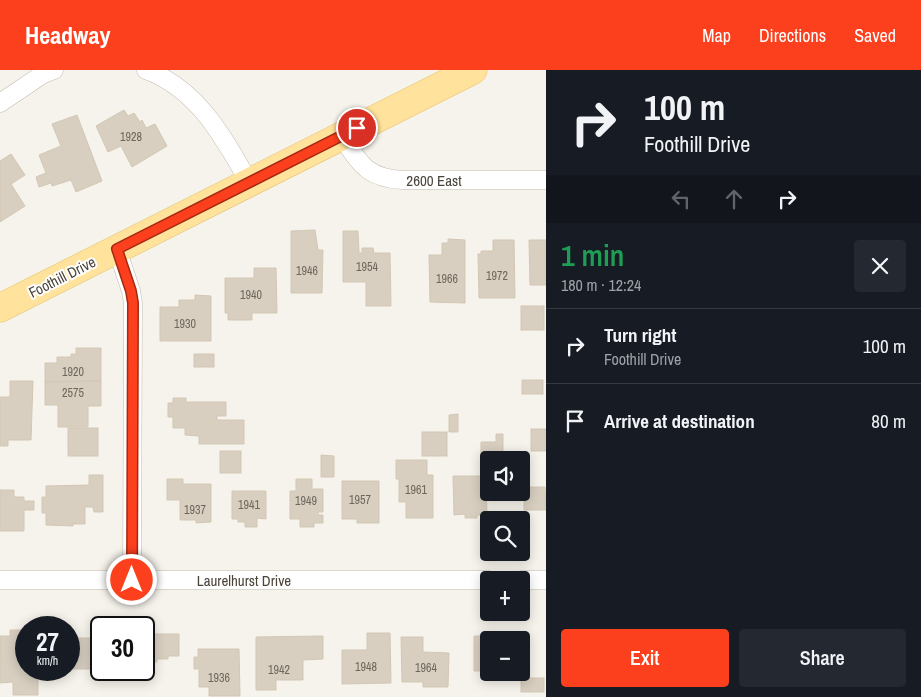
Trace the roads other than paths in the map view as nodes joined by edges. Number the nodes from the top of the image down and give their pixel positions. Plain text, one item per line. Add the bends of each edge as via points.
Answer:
1 (54, 70) edge
2 (146, 70) edge
3 (473, 70) edge
4 (0, 103) edge
5 (341, 136) junction
6 (546, 180) edge
7 (249, 182) junction
8 (117, 249) junction
9 (0, 308) edge
10 (0, 580) edge
11 (132, 580) junction
12 (480, 580) edge
13 (530, 580) edge
14 (546, 580) edge

1 - 4 street
2 - 7 street via 173,83 201,107
3 - 5 main road, Foothill Drive
5 - 6 street, 2600 East via 360,162 383,178
5 - 7 main road, Foothill Drive
7 - 8 main road, Foothill Drive
8 - 9 main road, Foothill Drive
8 - 11 street via 133,303
10 - 11 street, Laurelhurst Drive
11 - 12 street, Laurelhurst Drive
13 - 14 street

